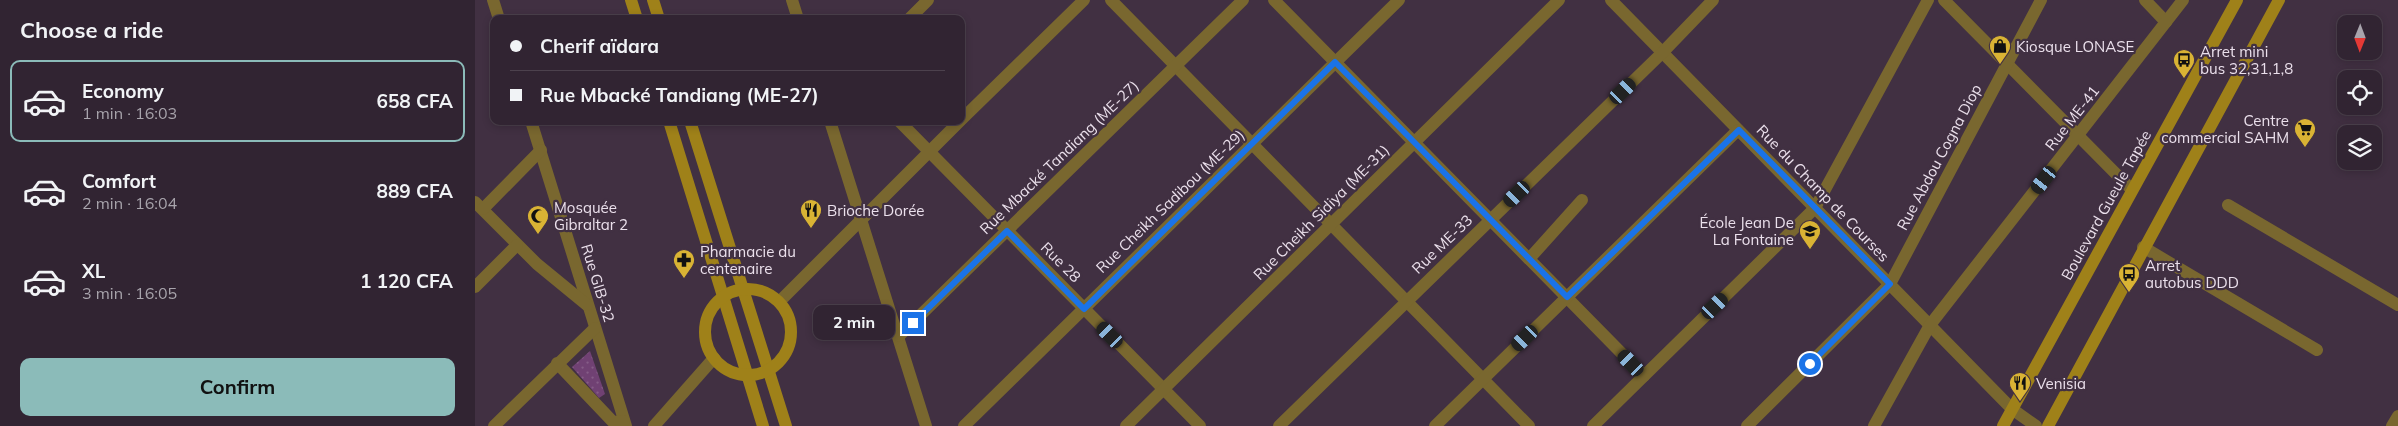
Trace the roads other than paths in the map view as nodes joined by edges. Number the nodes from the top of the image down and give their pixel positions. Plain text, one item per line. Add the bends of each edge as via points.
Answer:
1 (493, 0) edge
2 (631, 0) edge
3 (653, 0) edge
4 (792, 0) edge
5 (928, 0) edge
6 (1084, 0) edge
7 (1111, 0) edge
8 (1243, 0) edge
9 (1274, 0) edge
10 (1399, 0) edge
11 (1559, 0) edge
12 (1611, 0) edge
13 (1713, 0) edge
14 (1927, 0) edge
15 (1944, 0) edge
16 (2041, 0) edge
17 (2145, 0) edge
18 (2183, 0) edge
19 (2237, 0) edge
20 (2279, 0) edge
21 (498, 15) edge
22 (636, 15) edge
23 (658, 15) edge
24 (797, 15) edge
25 (913, 15) edge
26 (2166, 22) junction
27 (1663, 52) junction
28 (1335, 62) junction
29 (2007, 64) junction
30 (1175, 66) junction
31 (965, 117) edge
32 (532, 125) edge
33 (670, 125) edge
34 (691, 125) edge
35 (831, 125) edge
36 (903, 125) edge
37 (957, 125) edge
38 (1739, 130) junction
39 (2079, 136) junction
40 (1414, 142) junction
41 (1252, 144) junction
42 (541, 150) junction
43 (929, 152) junction
44 (2132, 190) junction
45 (1582, 200) dead end
46 (479, 205) edge
47 (2228, 206) dead end
48 (1815, 208) junction
49 (861, 218) junction
50 (1490, 220) junction
51 (1331, 224) junction
52 (1007, 231) junction
53 (517, 245) junction
54 (2143, 247) junction
55 (1529, 259) junction
56 (1890, 284) junction
57 (475, 287) edge
58 (742, 290) junction
59 (724, 296) junction
60 (1567, 297) junction
61 (779, 302) junction
62 (1407, 302) junction
63 (587, 305) junction
64 (2398, 305) edge
65 (1084, 309) junction
66 (1930, 325) junction
67 (595, 328) junction
68 (899, 336) junction
69 (2317, 350) dead end
70 (714, 358) junction
71 (557, 363) junction
72 (767, 370) junction
73 (749, 375) junction
74 (1644, 376) junction
75 (1483, 379) junction
76 (1163, 389) junction
77 (2012, 409) junction
78 (2398, 416) edge
79 (625, 423) edge
80 (494, 426) edge
81 (654, 426) edge
82 (763, 426) edge
83 (786, 426) edge
84 (926, 426) edge
85 (964, 426) edge
86 (1126, 426) edge
87 (1200, 426) edge
88 (1279, 426) edge
89 (1435, 426) edge
90 (1529, 426) edge
91 (1593, 426) edge
92 (1747, 426) edge
93 (1874, 426) edge
94 (2003, 426) edge
95 (2036, 426) edge
96 (2048, 426) edge
97 (2393, 426) edge

1 - 21 street
2 - 22 street
3 - 23 street
4 - 24 street
5 - 25 street
6 - 31 street
7 - 30 street
8 - 30 street, Rue Mbacké Tandiang (ME-27)
9 - 28 street
10 - 28 street, Rue Cheikh Sadibou (ME-29)
11 - 40 street, Rue Cheikh Sidiya (ME-31)
12 - 27 street, Rue du Champ de Courses
13 - 27 street, Rue ME-33
14 - 48 street
15 - 29 street
16 - 29 street, Rue Abdou Cogna Diop
17 - 26 street
18 - 26 street, Rue ME-41
19 - 44 street, Boulevard Gueule Tapée
20 - 54 street
26 - 39 street, Rue ME-41
27 - 38 street, Rue du Champ de Courses
27 - 50 street, Rue ME-33
28 - 40 street
28 - 41 street, Rue Cheikh Sadibou (ME-29)
29 - 39 street
29 - 56 street, Rue Abdou Cogna Diop
30 - 41 street
30 - 52 street, Rue Mbacké Tandiang (ME-27)
32 - 42 street, Rue GIB-32
33 - 59 street
34 - 58 street
35 - 49 street
36 - 43 street, Rue 28
37 - 43 street
38 - 48 street, Rue du Champ de Courses
38 - 60 street
39 - 44 street
39 - 66 street, Rue ME-41
40 - 50 street
40 - 51 street, Rue Cheikh Sidiya (ME-31)
41 - 51 street
41 - 65 street, Rue Cheikh Sadibou (ME-29)
42 - 46 street
42 - 63 street, Rue GIB-32
43 - 49 street
43 - 52 street, Rue 28
44 - 77 street, Boulevard Gueule Tapée
45 - 55 street
46 - 53 street
47 - 64 street
48 - 56 street, Rue du Champ de Courses
48 - 74 street
49 - 61 street
49 - 68 street
50 - 55 street
50 - 62 street, Rue ME-33
51 - 62 street
51 - 76 street, Rue Cheikh Sidiya (ME-31)
52 - 65 street, Rue 28
52 - 68 street, Rue Mbacké Tandiang (ME-27)
53 - 57 street
53 - 63 street
54 - 69 street
54 - 96 street
55 - 60 street
56 - 66 street, Rue du Champ de Courses
56 - 92 street, Rue Abdou Cogna Diop
58 - 59 street
58 - 61 street via 762,291
58 - 72 street
59 - 70 street via 711,309 705,324 706,342
59 - 73 street
60 - 74 street
60 - 75 street
61 - 72 street via 789,320 791,340 783,356
62 - 75 street
62 - 88 street, Rue ME-33
63 - 67 street, Rue GIB-32
65 - 76 street, Rue 28
65 - 85 street, Rue Cheikh Sadibou (ME-29)
66 - 77 street, Rue du Champ de Courses
66 - 93 street, Rue ME-41
67 - 71 street
67 - 79 street, Rue GIB-32
68 - 84 street
70 - 73 street via 725,369
70 - 81 street
71 - 79 street via 613,422
71 - 80 street
72 - 73 street
72 - 83 street
73 - 82 street
74 - 91 street
75 - 89 street
75 - 90 street
76 - 86 street, Rue Cheikh Sidiya (ME-31)
76 - 87 street, Rue 28
77 - 94 street, Boulevard Gueule Tapée
77 - 95 street, Rue du Champ de Courses
78 - 97 street

